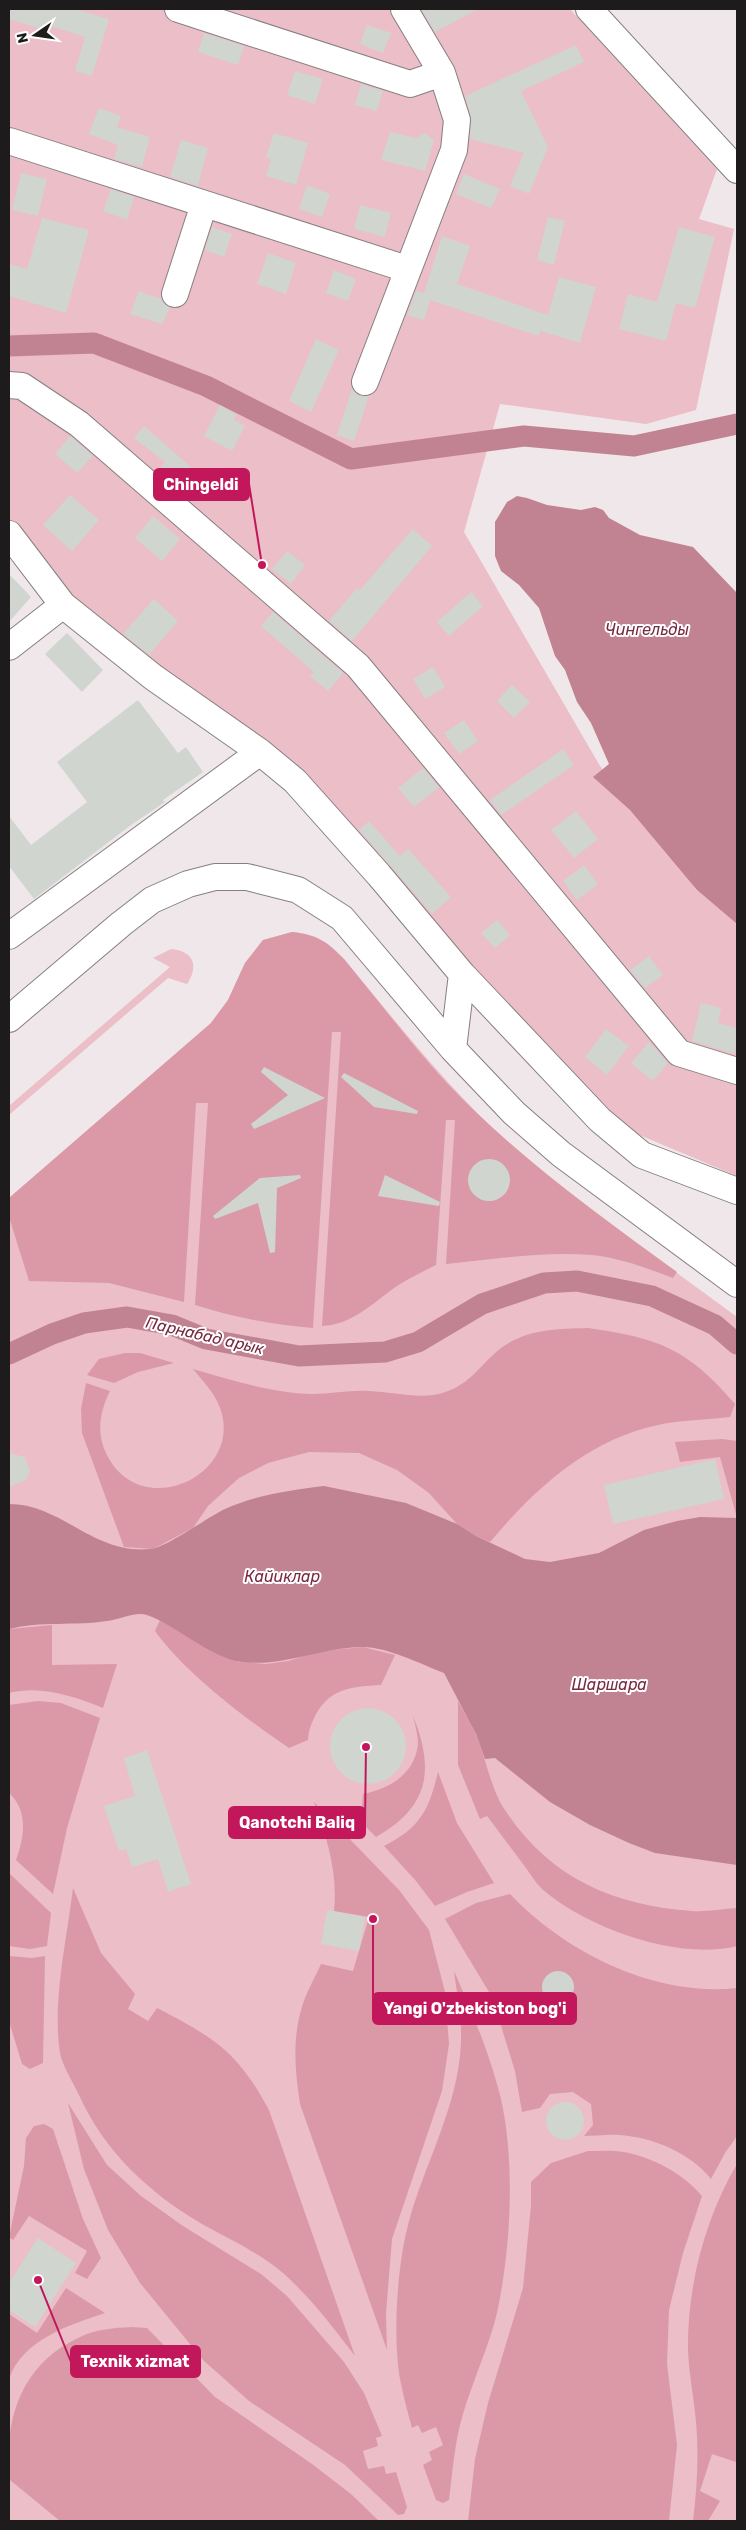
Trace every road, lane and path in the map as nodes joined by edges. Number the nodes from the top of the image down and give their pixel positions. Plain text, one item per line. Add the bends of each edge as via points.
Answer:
1 (178, 9) edge
2 (404, 9) edge
3 (589, 9) edge
4 (442, 73) junction
5 (9, 141) edge
6 (737, 170) edge
7 (204, 204) junction
8 (407, 269) junction
9 (175, 294) dead end
10 (365, 382) dead end
11 (9, 385) edge
12 (9, 534) edge
13 (63, 605) junction
14 (9, 647) edge
15 (260, 752) junction
16 (9, 936) edge
17 (462, 974) junction
18 (9, 1019) edge
19 (452, 1049) junction
20 (737, 1071) edge
21 (737, 1191) edge
22 (737, 1284) edge

1 - 4 street via 410,84
2 - 4 street
3 - 6 street
4 - 8 street via 457,120 454,150
5 - 7 street
7 - 8 street
7 - 9 street
8 - 10 street
11 - 20 street via 22,386 79,424 358,666 679,1053
12 - 13 street
13 - 14 street
13 - 15 street via 153,677
15 - 16 street
15 - 17 street via 295,781
17 - 19 street
17 - 21 street via 600,1120 642,1155
18 - 19 street via 152,900 188,884 215,877 247,877 298,890 342,918
19 - 22 street via 514,1113 561,1154

